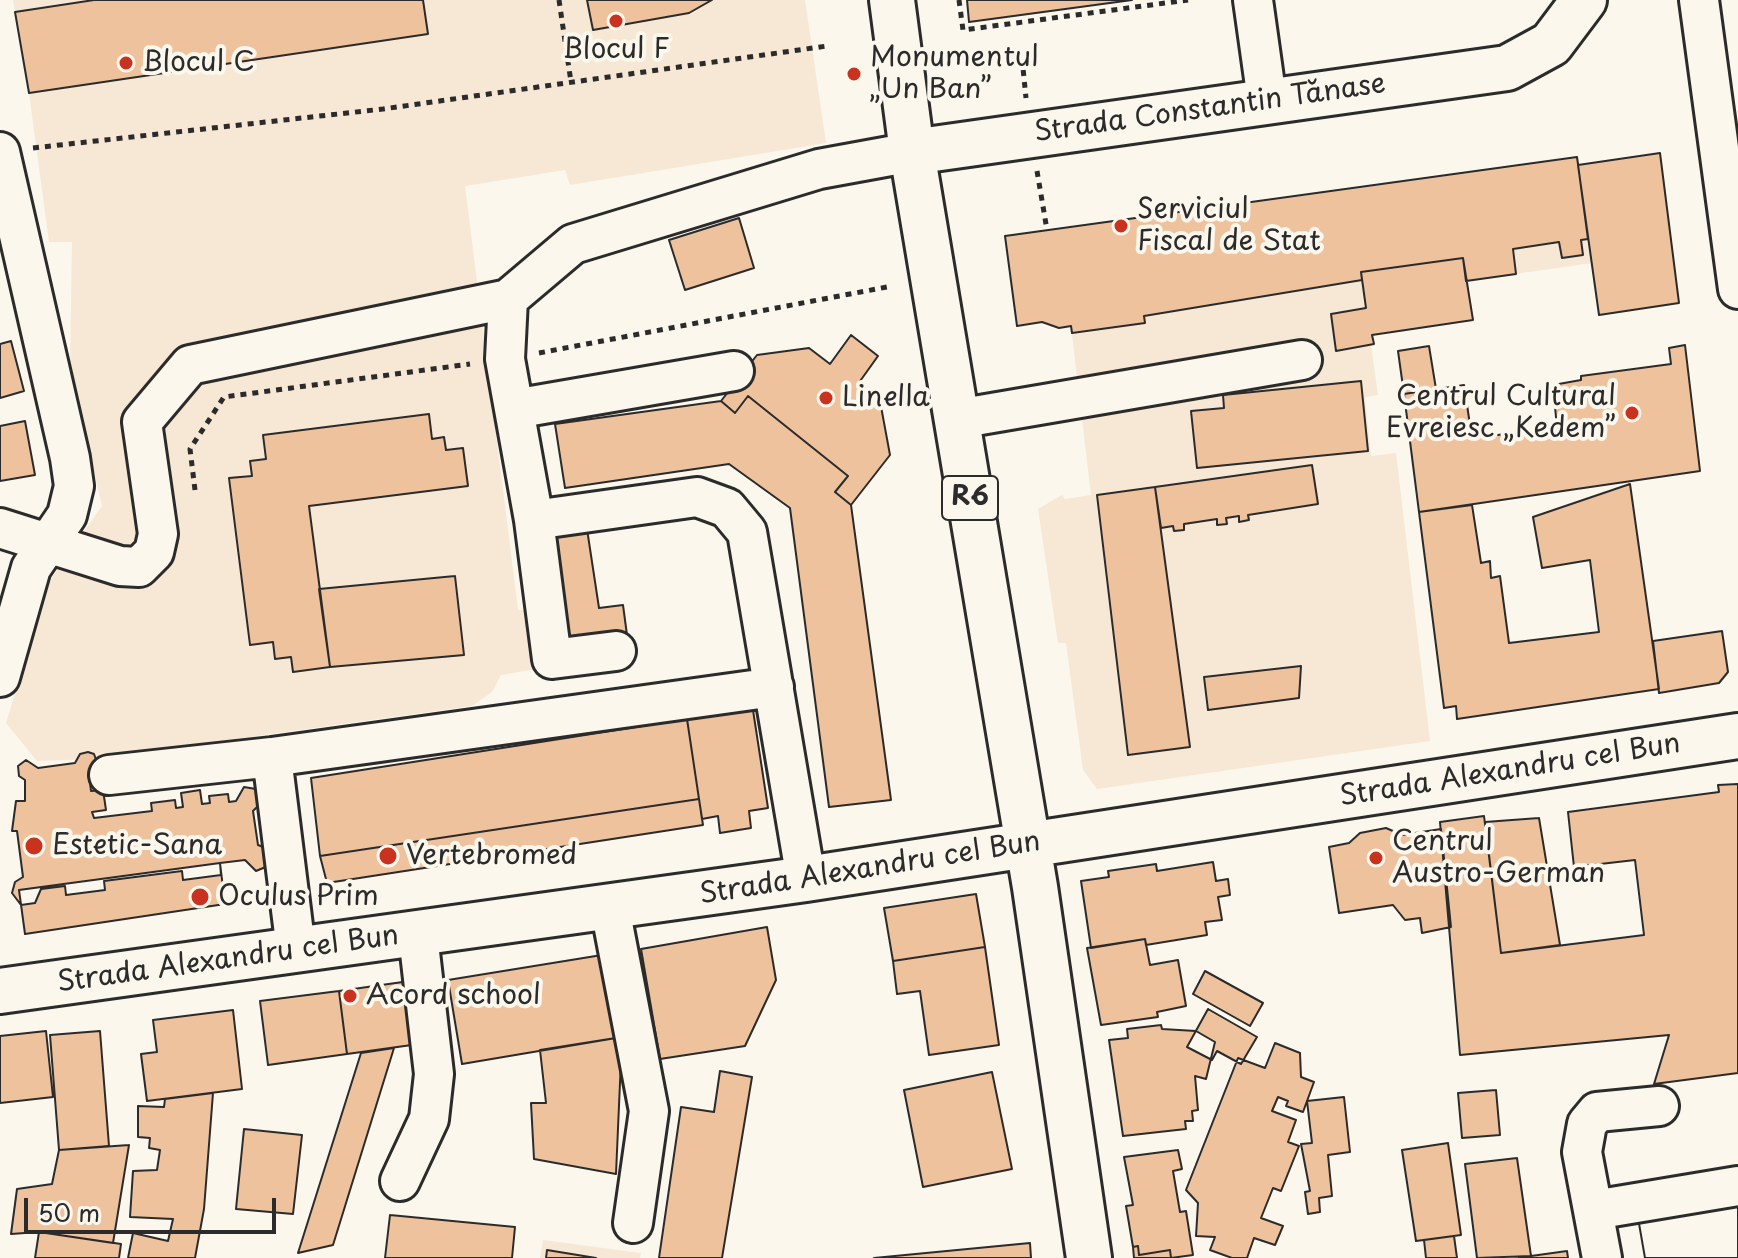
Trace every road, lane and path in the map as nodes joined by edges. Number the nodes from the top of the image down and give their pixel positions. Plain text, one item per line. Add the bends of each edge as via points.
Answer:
1 (559, 0) edge
2 (892, 0) edge
3 (959, 0) edge
4 (1188, 0) edge
5 (1253, 0) edge
6 (1584, 0) edge
7 (1699, 0) edge
8 (827, 46) dead end
9 (1022, 58) dead end
10 (571, 82) junction
11 (1267, 100) junction
12 (1027, 103) dead end
13 (15, 151) edge
14 (912, 152) junction
15 (1035, 162) dead end
16 (1047, 230) dead end
17 (1738, 289) edge
18 (508, 299) junction
19 (1302, 360) dead end
20 (734, 371) dead end
21 (514, 409) junction
22 (957, 419) junction
23 (534, 520) junction
24 (0, 528) edge
25 (48, 541) junction
26 (616, 651) dead end
27 (0, 677) edge
28 (774, 687) junction
29 (1738, 736) edge
30 (272, 757) junction
31 (109, 775) dead end
32 (1027, 845) junction
33 (806, 879) junction
34 (610, 908) junction
35 (418, 935) junction
36 (296, 950) junction
37 (0, 991) edge
38 (1659, 1106) dead end
39 (400, 1181) dead end
40 (1738, 1186) edge
41 (1594, 1210) junction
42 (633, 1223) dead end
43 (1089, 1258) edge
44 (1602, 1258) edge

1 - 10 path
2 - 14 main road
3 - 4 path via 963,30
5 - 11 street
6 - 11 main road, Strada Constantin Tănase via 1551,44 1507,68
7 - 17 street
8 - 10 path
9 - 12 path
10 - 13 path
11 - 14 main road, Strada Constantin Tănase
13 - 25 street via 74,486 67,515
14 - 18 street via 819,169 573,244
14 - 22 main road, R6
15 - 16 path
18 - 21 street via 505,359
18 - 25 street via 190,365 142,422 158,534 154,552 139,567 120,566
19 - 22 street
20 - 21 street
21 - 23 street
22 - 32 main road, R6
23 - 26 street via 552,659
23 - 28 street via 684,497 727,508 752,544
24 - 25 street
25 - 27 street via 20,595
28 - 30 street
28 - 33 street
29 - 32 main road, Strada Alexandru cel Bun
30 - 31 street
30 - 36 street
32 - 33 main road, Strada Alexandru cel Bun
32 - 43 main road, R6
33 - 34 main road, Strada Alexandru cel Bun
34 - 35 main road, Strada Alexandru cel Bun
34 - 42 street via 649,1111
35 - 36 main road, Strada Alexandru cel Bun
35 - 39 street via 434,1074 429,1119
36 - 37 main road, Strada Alexandru cel Bun
38 - 41 street via 1597,1112 1587,1124 1582,1152
40 - 41 street
41 - 44 street

